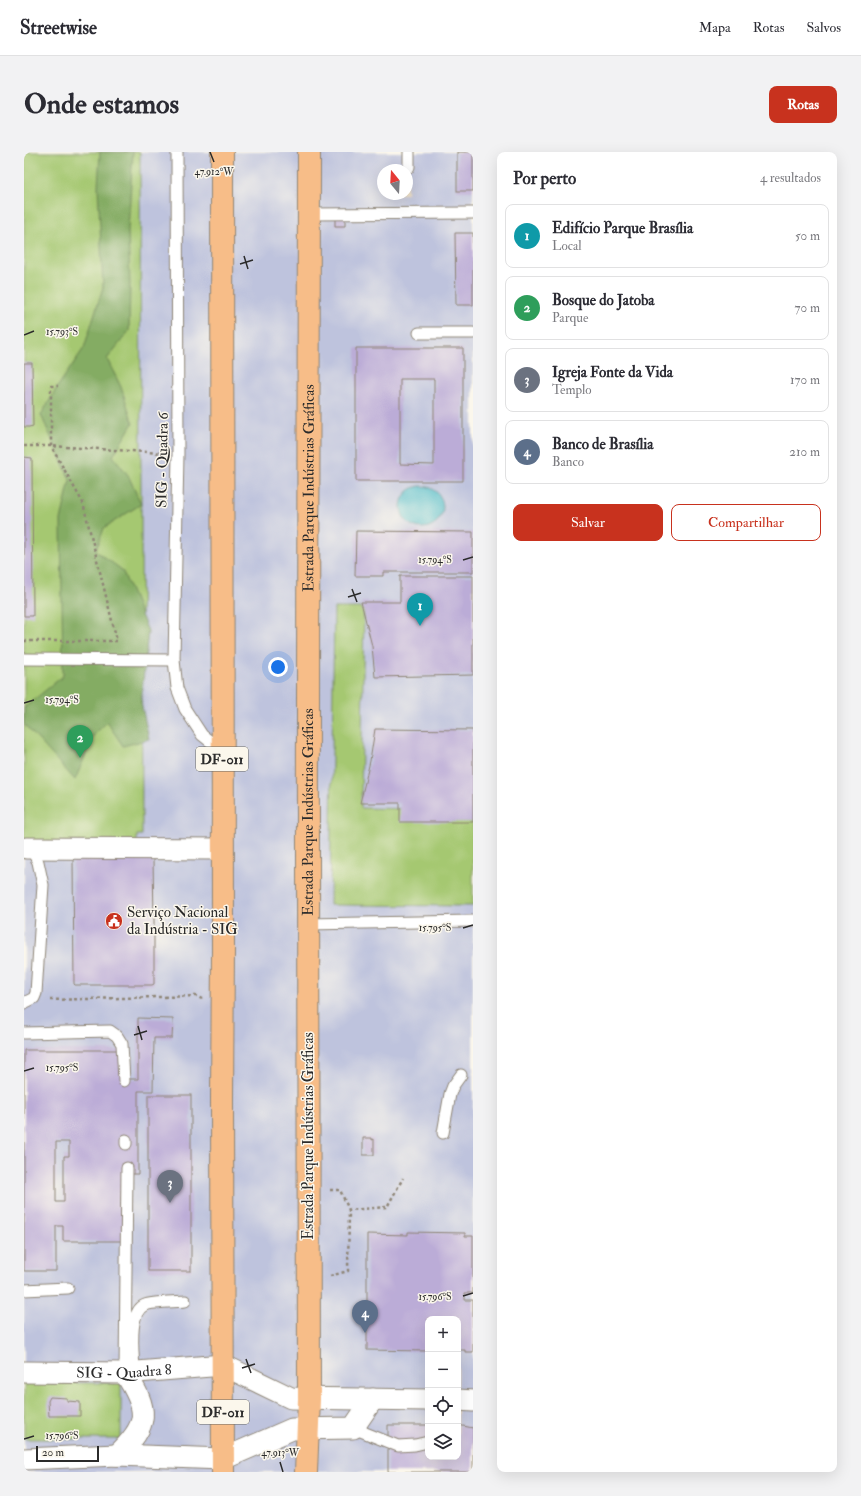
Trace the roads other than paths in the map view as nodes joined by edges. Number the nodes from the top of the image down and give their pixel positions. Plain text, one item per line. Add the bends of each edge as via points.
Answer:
1 (177, 152) edge
2 (222, 152) edge
3 (309, 152) edge
4 (409, 152) edge
5 (409, 164) edge
6 (473, 213) edge
7 (309, 214) junction
8 (419, 333) dead end
9 (473, 333) edge
10 (24, 659) edge
11 (174, 660) junction
12 (222, 751) junction
13 (25, 848) edge
14 (222, 849) junction
15 (473, 921) edge
16 (308, 924) junction
17 (28, 1002) edge
18 (24, 1033) edge
19 (461, 1075) dead end
20 (124, 1081) dead end
21 (444, 1132) dead end
22 (127, 1168) dead end
23 (68, 1288) dead end
24 (24, 1290) edge
25 (185, 1301) dead end
26 (223, 1365) junction
27 (24, 1372) edge
28 (129, 1373) junction
29 (300, 1399) junction
30 (373, 1399) junction
31 (425, 1400) edge
32 (461, 1400) edge
33 (473, 1401) edge
34 (353, 1428) junction
35 (308, 1429) junction
36 (425, 1443) edge
37 (117, 1455) junction
38 (24, 1459) edge
39 (223, 1466) edge
40 (306, 1472) edge

1 - 11 lane, SIG - Quadra 6 via 178,454
2 - 12 main road, DF-011
3 - 7 main road, Estrada Parque Indústrias Gráficas
4 - 5 lane
6 - 7 lane
7 - 16 main road, Estrada Parque Indústrias Gráficas
8 - 9 lane
10 - 11 lane
11 - 12 lane, SIG - Quadra 6 via 177,688 185,709 202,735
12 - 14 main road, DF-011
13 - 14 street
13 - 17 lane via 34,854 38,862 43,885 36,993
14 - 26 main road, DF-011
15 - 16 lane
16 - 29 main road, Estrada Parque Indústrias Gráficas via 308,1275
18 - 20 lane via 110,1031 122,1044
19 - 21 lane via 452,1086
22 - 28 lane
23 - 24 lane
25 - 28 lane via 144,1305 137,1312 133,1325
26 - 28 street, SIG - Quadra 8
26 - 29 street
26 - 39 main road, DF-011
27 - 28 street, SIG - Quadra 8
28 - 37 street via 140,1399 143,1414 140,1429
29 - 30 street
29 - 35 main road, Estrada Parque Indústrias Gráficas
30 - 31 street
30 - 34 street
32 - 33 street
34 - 35 street
34 - 36 lane via 398,1446
35 - 39 street via 292,1429
35 - 40 main road, Estrada Parque Indústrias Gráficas
37 - 38 street
37 - 39 street

